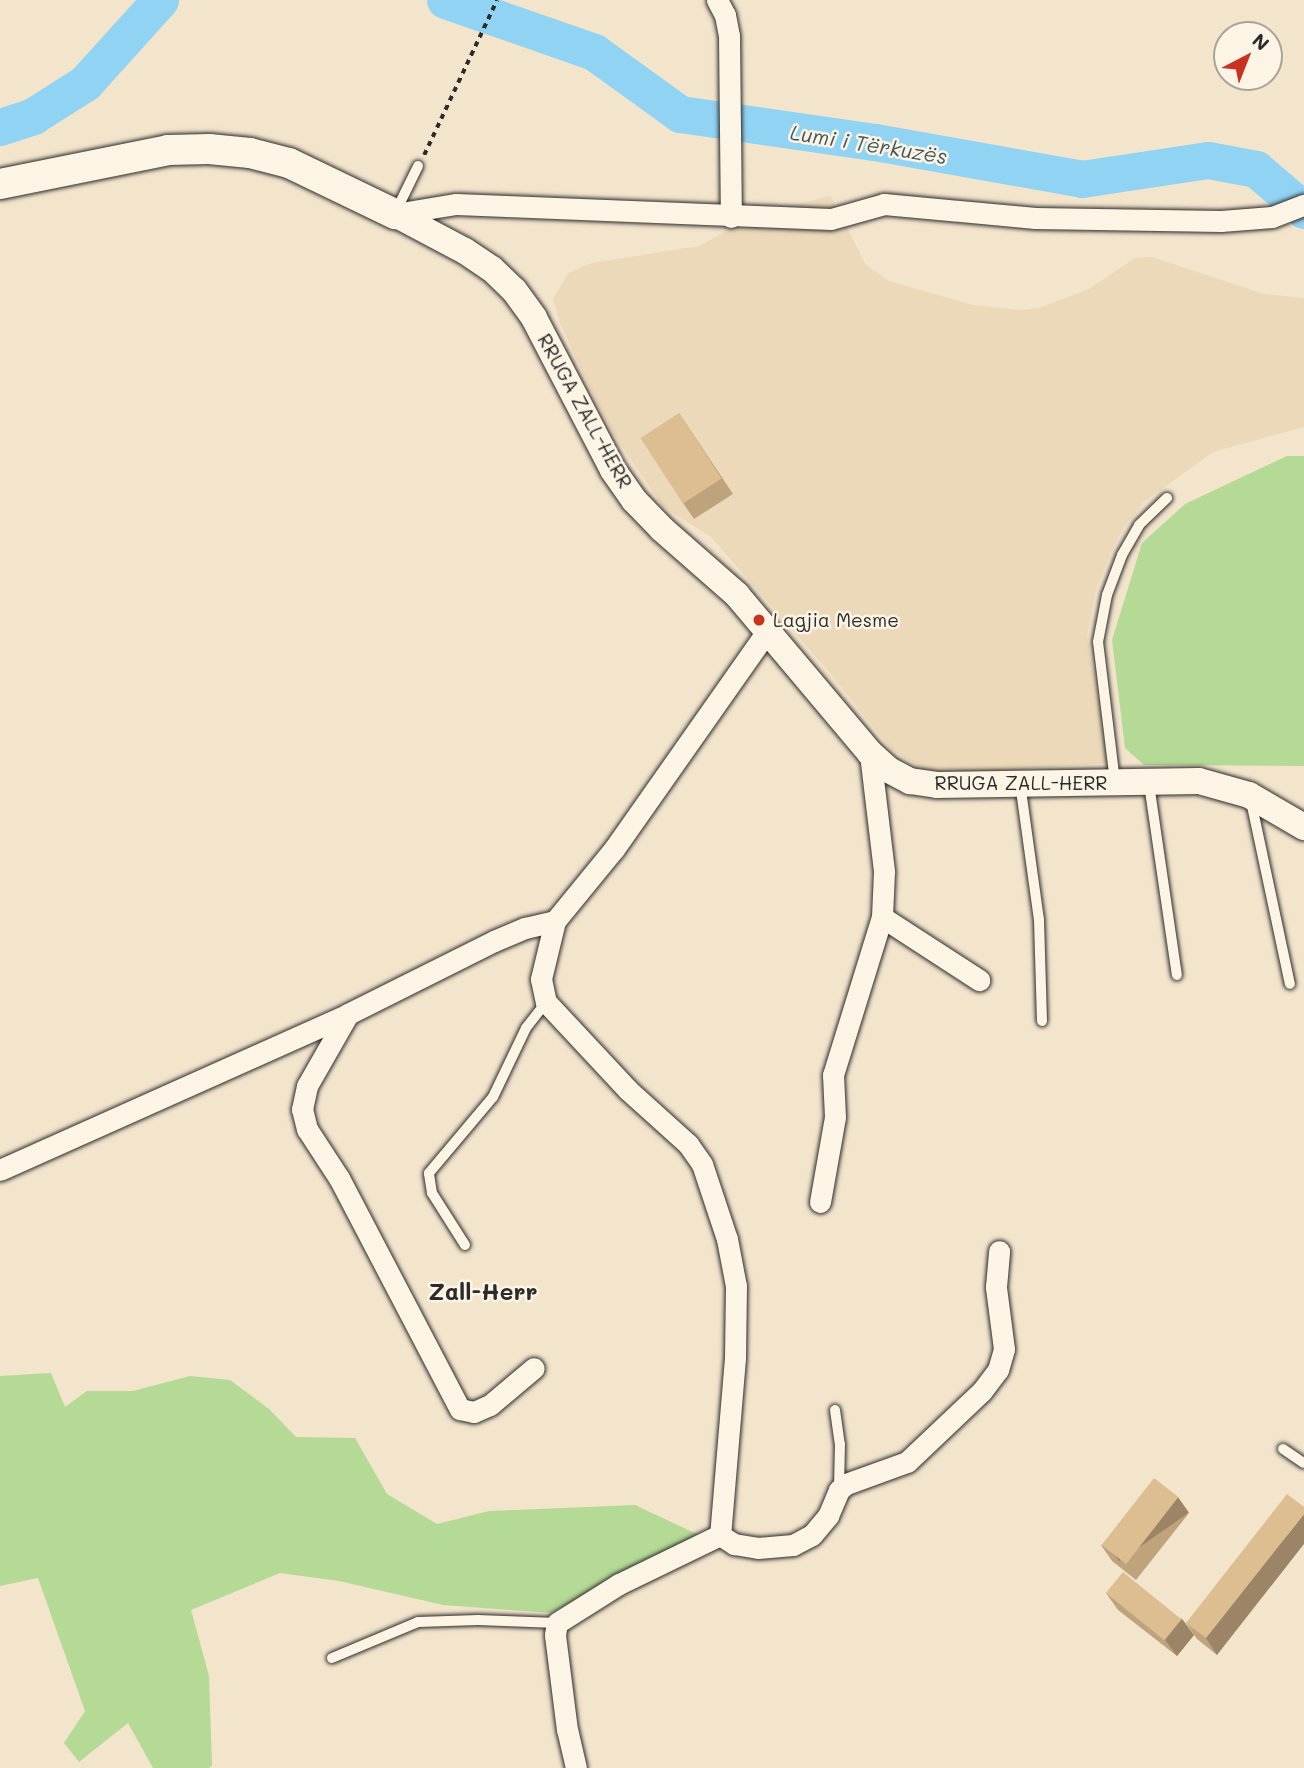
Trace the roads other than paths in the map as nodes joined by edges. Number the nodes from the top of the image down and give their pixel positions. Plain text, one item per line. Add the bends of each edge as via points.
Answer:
1 (717, 0) edge
2 (418, 166) road end
3 (0, 184) edge
4 (1304, 205) edge
5 (395, 214) junction
6 (731, 216) junction
7 (1167, 498) dead end
8 (768, 630) junction
9 (870, 753) junction
10 (1149, 781) junction
11 (1115, 782) junction
12 (1020, 783) junction
13 (1249, 795) junction
14 (1304, 827) edge
15 (882, 916) junction
16 (555, 920) junction
17 (1177, 975) dead end
18 (979, 980) dead end
19 (1290, 984) dead end
20 (546, 1002) junction
21 (348, 1014) junction
22 (1042, 1021) dead end
23 (0, 1170) edge
24 (820, 1202) dead end
25 (465, 1245) dead end
26 (999, 1251) dead end
27 (534, 1368) dead end
28 (835, 1410) dead end
29 (1283, 1449) dead end
30 (1304, 1463) edge
31 (839, 1490) junction
32 (720, 1535) junction
33 (557, 1623) junction
34 (332, 1658) dead end
35 (576, 1768) edge

1 - 6 street via 726,15 729,35
2 - 5 lane
3 - 5 main road, RRUGA ZALL-HERR via 169,150 209,149 289,163
4 - 6 street via 1272,217 1221,221 1035,218 884,204 831,219
5 - 6 street via 456,204
5 - 8 street, RRUGA ZALL-HERR via 465,251 514,290 534,317 613,470 635,500
7 - 11 lane via 1139,526 1107,595 1099,654
8 - 9 street, RRUGA ZALL-HERR
8 - 16 street via 614,849
9 - 12 street, RRUGA ZALL-HERR via 910,781 937,785
9 - 15 street via 884,871
10 - 11 street, RRUGA ZALL-HERR
10 - 13 street, RRUGA ZALL-HERR via 1199,782
10 - 17 lane
11 - 12 street, RRUGA ZALL-HERR
12 - 22 lane via 1039,920
13 - 14 street, RRUGA ZALL-HERR
13 - 19 lane
15 - 18 street
15 - 24 street via 833,1075 835,1117
16 - 20 street via 541,979
16 - 21 street via 494,941
20 - 25 lane via 526,1028 494,1097 429,1172 432,1193
20 - 32 street via 628,1090 688,1144 702,1164 727,1238 736,1286 735,1346
21 - 23 street
21 - 27 street via 307,1086 302,1110 307,1129 339,1178 460,1409 474,1412 490,1405
26 - 31 street via 996,1287 1004,1349 998,1370 907,1462 862,1476
28 - 31 lane
29 - 30 lane
31 - 32 street via 828,1516 812,1535 793,1545 758,1548 734,1544
32 - 33 street via 620,1584
33 - 34 lane via 418,1622
33 - 35 street via 567,1730

